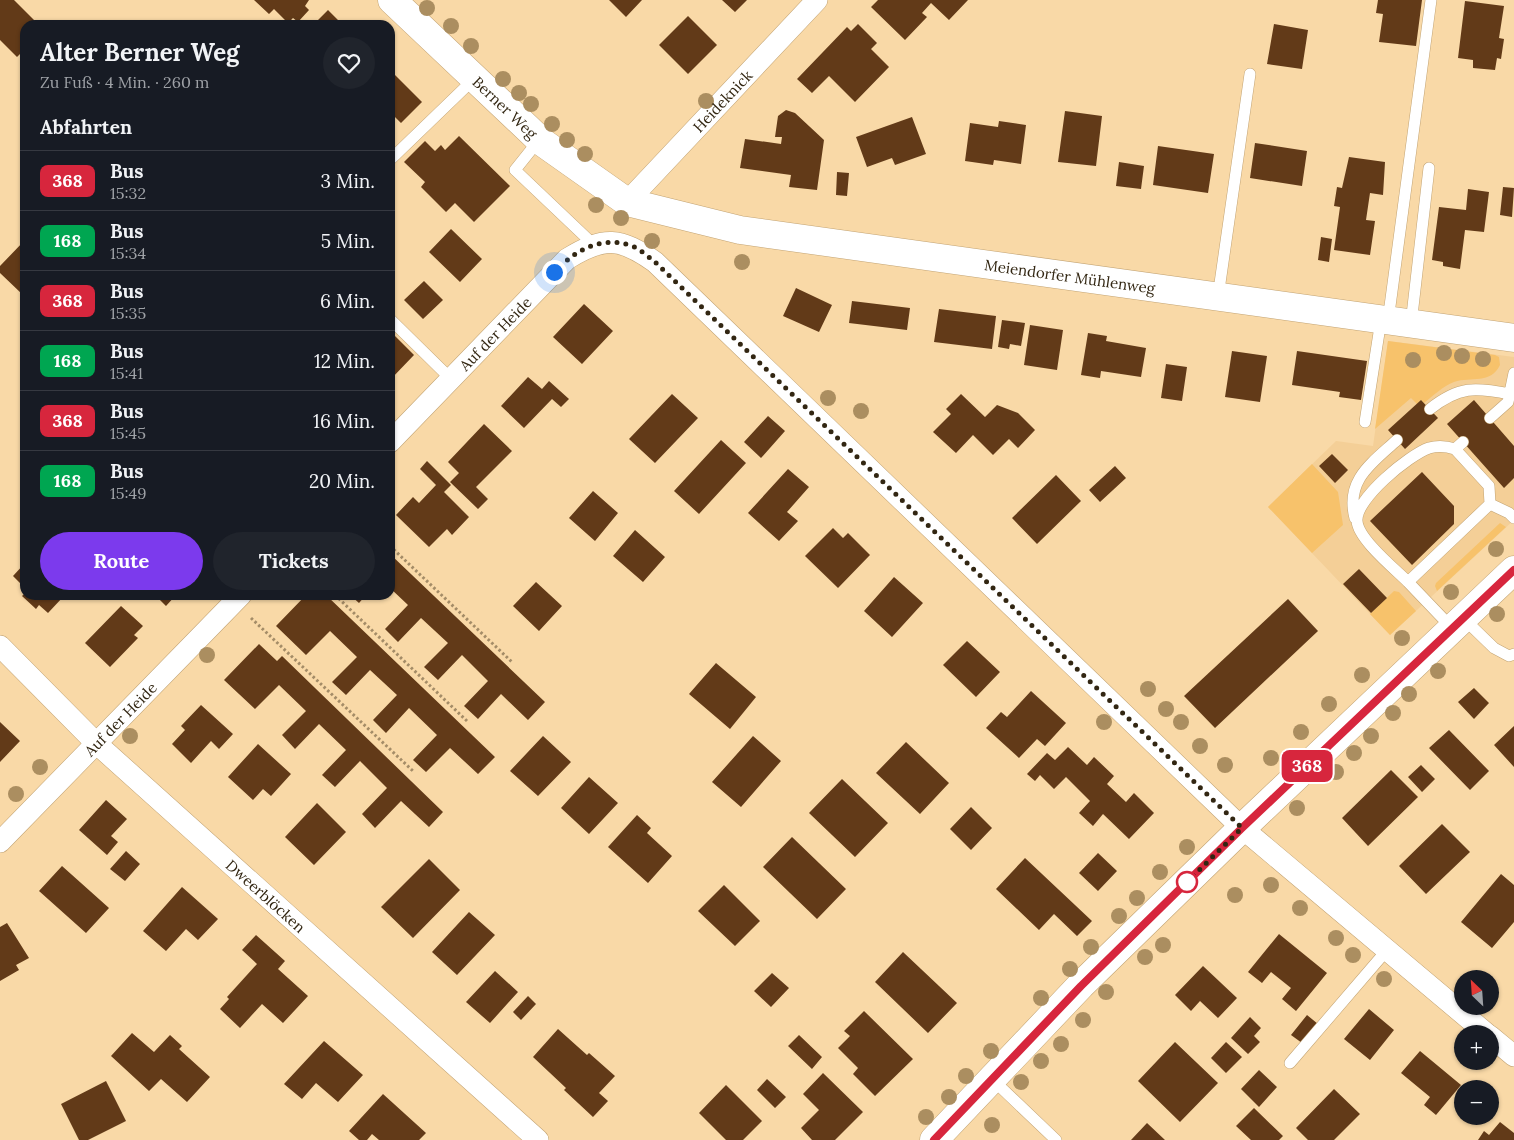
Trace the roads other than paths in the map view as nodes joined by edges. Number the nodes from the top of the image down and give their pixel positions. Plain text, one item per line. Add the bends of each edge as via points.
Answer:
1 (392, 0) edge
2 (817, 0) edge
3 (1431, 0) edge
4 (1250, 74) dead end
5 (474, 78) junction
6 (539, 140) junction
7 (395, 155) edge
8 (1429, 168) dead end
9 (627, 202) junction
10 (602, 243) junction
11 (1218, 297) junction
12 (1393, 322) junction
13 (395, 324) edge
14 (1514, 338) edge
15 (1514, 374) edge
16 (451, 379) junction
17 (1510, 402) edge
18 (1430, 409) dead end
19 (1490, 418) dead end
20 (1365, 422) dead end
21 (395, 437) edge
22 (1397, 440) dead end
23 (1490, 504) junction
24 (1514, 518) edge
25 (1356, 522) junction
26 (1514, 570) edge
27 (1408, 582) junction
28 (237, 600) edge
29 (1458, 623) junction
30 (0, 646) edge
31 (1514, 654) edge
32 (97, 744) junction
33 (1242, 828) junction
34 (0, 842) edge
35 (1387, 950) junction
36 (1477, 1025) edge
37 (1499, 1043) edge
38 (1514, 1056) edge
39 (1290, 1063) dead end
40 (992, 1079) junction
41 (538, 1140) edge
42 (934, 1140) edge
43 (1056, 1140) edge

1 - 5 street, Berner Weg
2 - 9 street, Heideknick
3 - 12 lane
4 - 11 lane
5 - 6 street, Berner Weg
5 - 7 lane
6 - 9 street, Berner Weg
6 - 10 lane via 515,170
8 - 12 lane
9 - 11 street, Meiendorfer Mühlenweg via 740,230
10 - 16 street, Auf der Heide via 567,259
10 - 33 street via 633,246 655,262
11 - 12 street, Meiendorfer Mühlenweg
12 - 14 street, Meiendorfer Mühlenweg
12 - 20 lane
13 - 16 lane
15 - 17 lane
16 - 21 street, Auf der Heide
17 - 18 lane via 1470,389 1450,395
17 - 19 lane
22 - 25 lane via 1354,487 1352,508
23 - 24 lane
23 - 25 lane via 1492,482 1459,445 1442,445 1410,458 1366,496
23 - 27 lane
25 - 27 lane via 1362,536
26 - 29 street
27 - 29 lane
28 - 32 street, Auf der Heide
29 - 31 lane via 1494,648 1509,656
29 - 33 street
30 - 32 street, Dweerblöcken
32 - 34 street, Auf der Heide
32 - 41 street, Dweerblöcken
33 - 35 street
33 - 40 street via 1081,986
35 - 36 street
35 - 39 lane
37 - 38 street
40 - 42 street
40 - 43 lane

